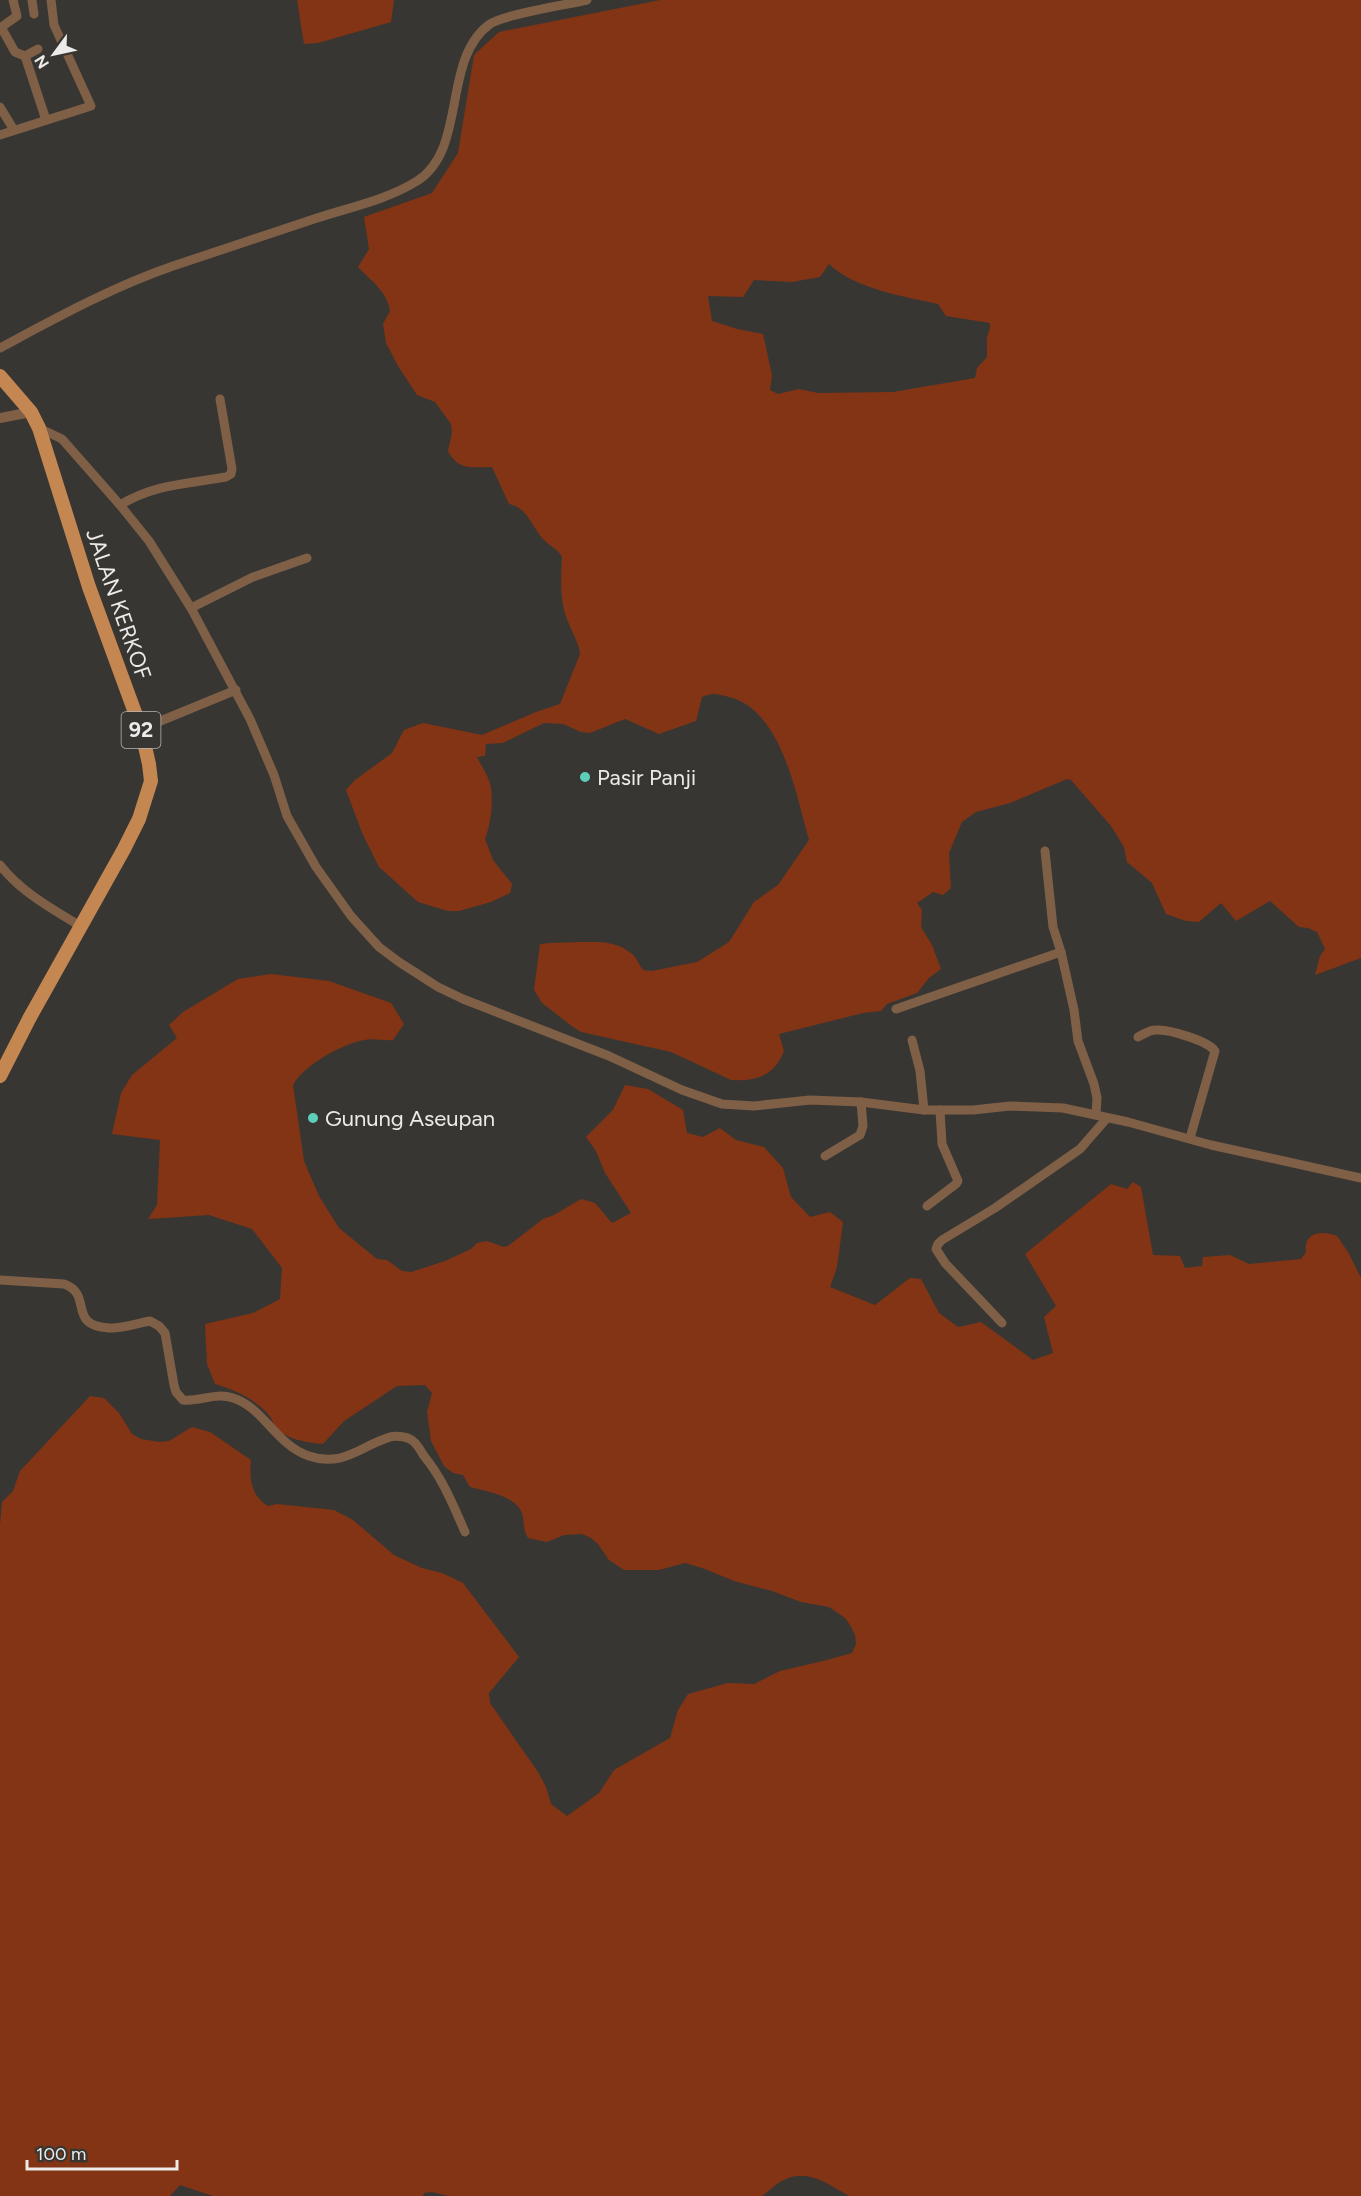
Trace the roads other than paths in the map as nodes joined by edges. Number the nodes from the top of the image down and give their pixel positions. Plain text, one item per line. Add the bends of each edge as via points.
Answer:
1 (13, 0) edge
2 (32, 0) edge
3 (51, 0) edge
4 (587, 0) edge
5 (34, 14) dead end
6 (0, 28) edge
7 (38, 49) dead end
8 (25, 56) junction
9 (0, 107) edge
10 (46, 120) junction
11 (14, 130) junction
12 (0, 135) edge
13 (0, 348) edge
14 (0, 376) edge
15 (220, 399) dead end
16 (31, 412) junction
17 (0, 418) edge
18 (39, 428) junction
19 (120, 505) junction
20 (307, 558) dead end
21 (191, 608) junction
22 (236, 690) junction
23 (141, 729) junction
24 (1045, 851) dead end
25 (0, 864) edge
26 (82, 927) junction
27 (1061, 952) junction
28 (896, 1009) dead end
29 (1138, 1037) dead end
30 (912, 1040) dead end
31 (0, 1076) edge
32 (861, 1102) junction
33 (924, 1110) junction
34 (940, 1110) junction
35 (1096, 1114) junction
36 (1107, 1118) junction
37 (1190, 1138) junction
38 (825, 1156) dead end
39 (1361, 1178) edge
40 (927, 1206) dead end
41 (0, 1280) edge
42 (1002, 1323) dead end
43 (465, 1533) dead end

1 - 6 street via 17,16
2 - 5 street
3 - 10 street via 54,25 91,106
4 - 13 street via 498,20 481,33 466,56 440,155 418,180 350,209 157,272 87,302
6 - 8 street via 15,52
7 - 8 street
8 - 10 street
9 - 11 street
10 - 11 street
11 - 12 street
14 - 16 main road, JALAN KERKOF / 92
15 - 19 street via 231,474 165,486 138,494
16 - 17 street
16 - 18 main road, JALAN KERKOF / 92
18 - 19 street via 62,439
18 - 23 main road, JALAN KERKOF / 92 via 89,587
19 - 21 street
20 - 21 street via 253,577
21 - 22 street
22 - 23 street
22 - 32 street via 288,816 316,867 362,929 399,962 463,999 609,1056 706,1100 736,1106 810,1100
23 - 26 main road, JALAN KERKOF / 92 via 151,781 146,800
24 - 27 street via 1053,927
25 - 26 street via 22,888
26 - 31 main road, JALAN KERKOF / 92
27 - 28 street
27 - 35 street via 1077,1041 1094,1084
29 - 37 street via 1162,1030 1194,1039 1215,1052
30 - 33 street
32 - 33 street
32 - 38 street via 860,1135
33 - 34 street
34 - 35 street via 1010,1106
34 - 40 street via 942,1144 958,1181
35 - 36 street
36 - 37 street
36 - 42 street via 1080,1149 938,1244 936,1249 945,1263
37 - 39 street
41 - 43 street via 70,1286 77,1291 82,1317 88,1323 109,1328 150,1321 159,1326 165,1333 176,1392 183,1400 216,1395 233,1398 250,1406 288,1445 307,1455 339,1460 389,1437 412,1440 445,1486

